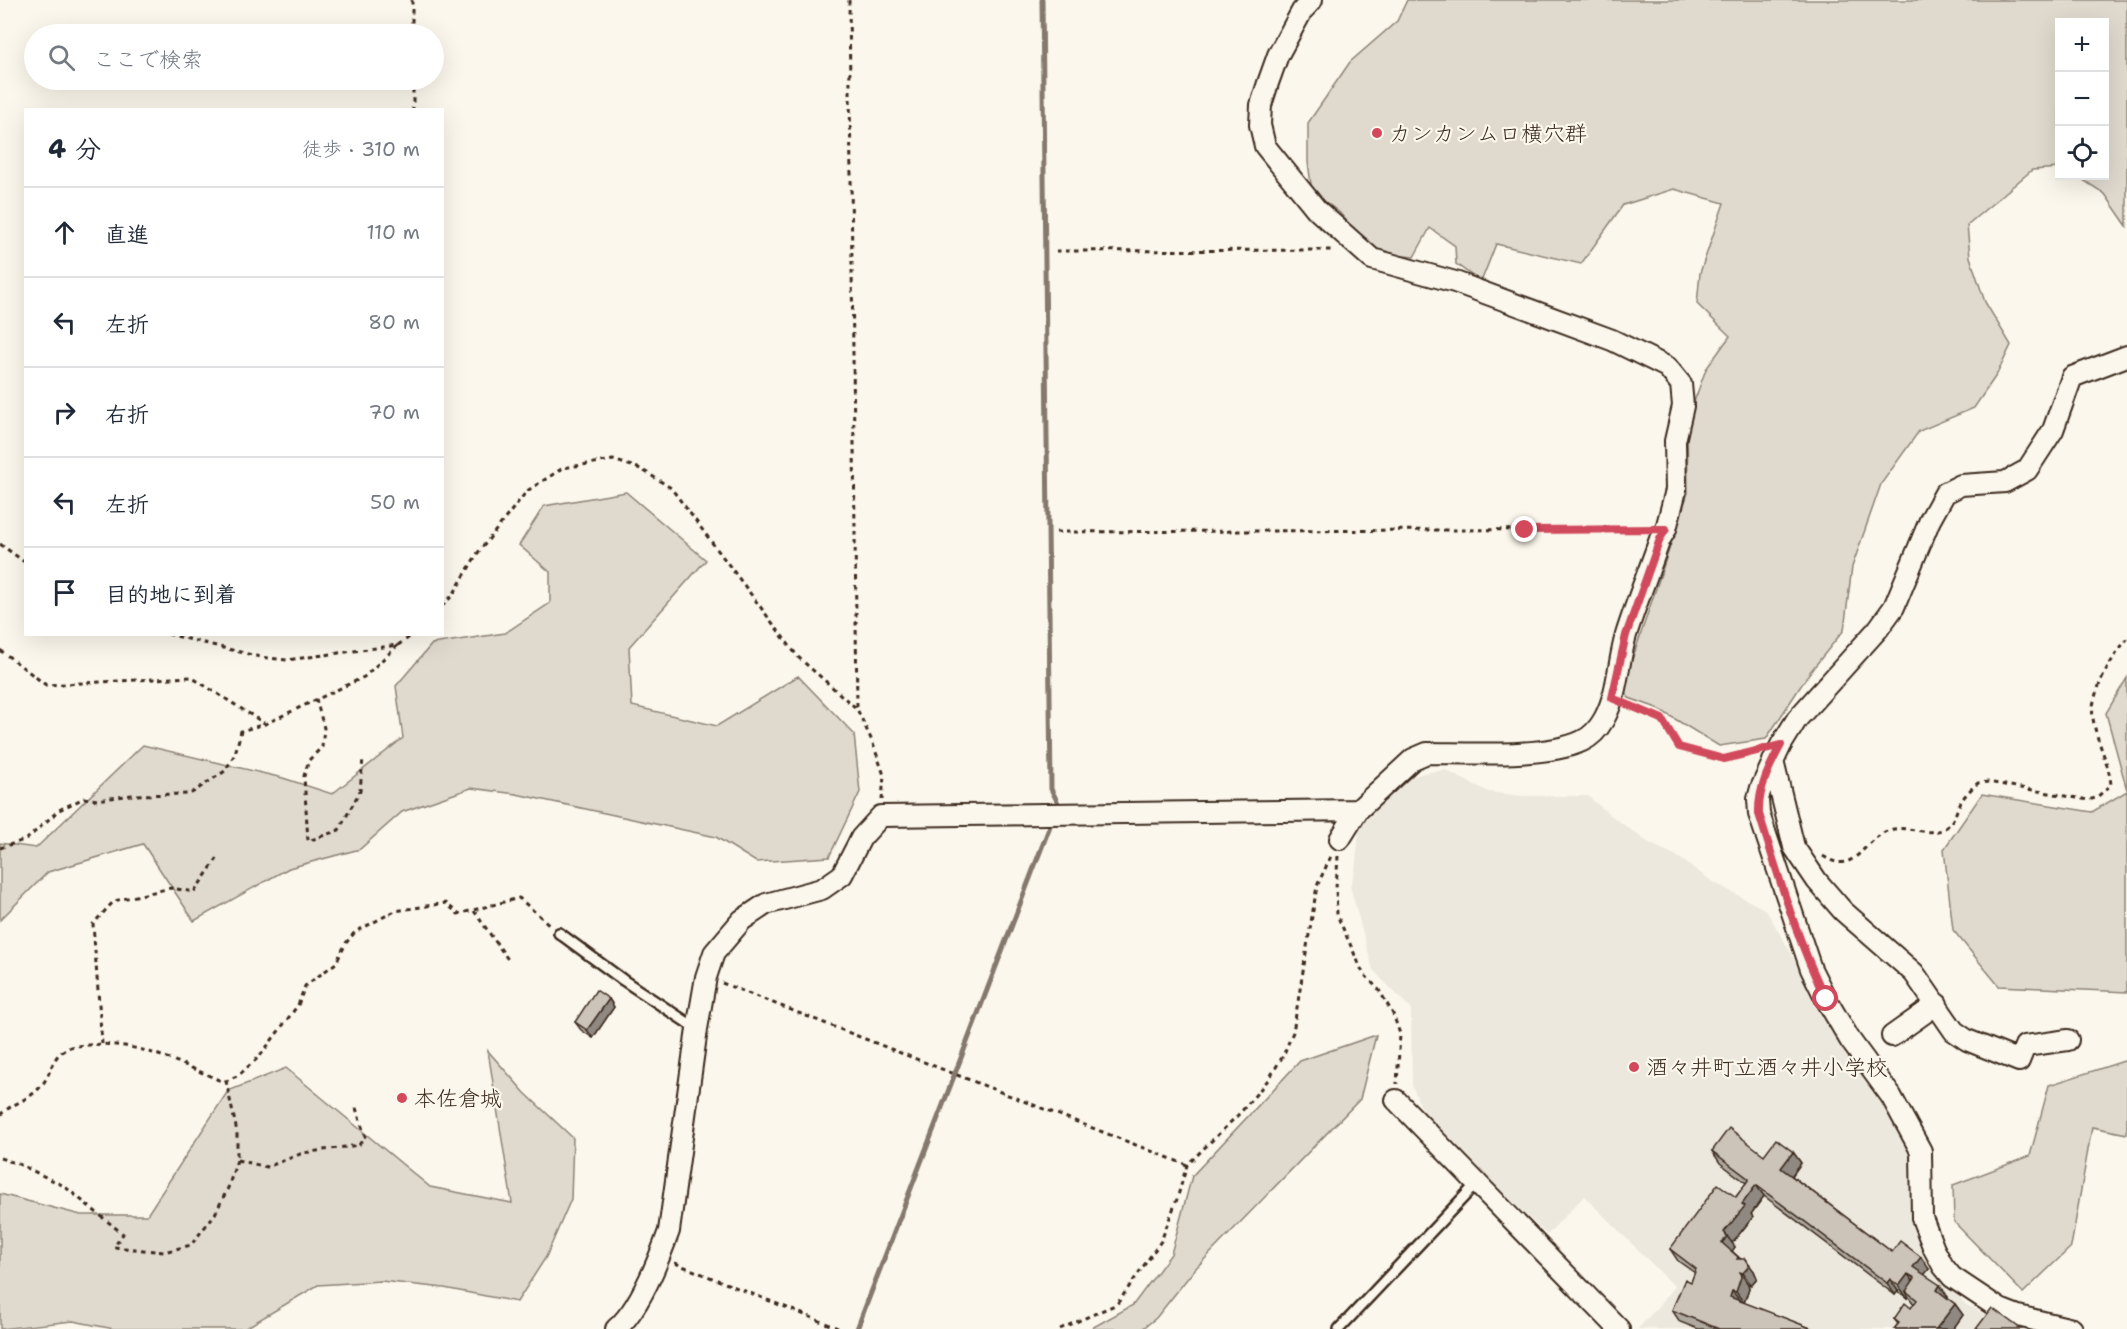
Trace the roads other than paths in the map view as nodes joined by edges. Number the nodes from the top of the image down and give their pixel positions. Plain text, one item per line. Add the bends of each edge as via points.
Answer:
1 (1312, 0) edge
2 (2127, 356) edge
3 (1777, 753) junction
4 (1359, 810) junction
5 (1340, 839) road end
6 (559, 933) road end
7 (1937, 1004) junction
8 (697, 1029) junction
9 (1892, 1036) dead end
10 (2068, 1040) dead end
11 (1396, 1100) road end
12 (1477, 1183) junction
13 (616, 1329) edge
14 (1339, 1329) edge
15 (1619, 1329) edge
16 (2072, 1329) edge

1 - 4 street via 1278,55 1261,105 1260,125 1265,146 1317,210 1372,259 1455,282 1612,340 1667,366 1681,384 1683,406 1675,441 1676,490 1666,529 1626,635 1612,698 1597,729 1571,746 1537,752 1427,753 1413,759
2 - 3 street via 2072,377 2053,430 2027,470 2005,482 1961,485 1945,493 1894,607 1797,719
3 - 7 street via 1794,847 1843,911 1914,973
3 - 16 street via 1758,798 1759,814 1810,969 1850,1040 1891,1096 1921,1151 1922,1218 1934,1249 1952,1277 2000,1309
4 - 5 street
4 - 8 street via 881,816 861,838 842,875 822,889 766,904 742,920 714,953
6 - 8 lane
7 - 9 street
7 - 10 street via 1954,1031 1967,1041 2019,1061 2025,1046
8 - 13 street via 671,1220 659,1257 627,1320
11 - 12 street
12 - 14 lane
12 - 15 street

